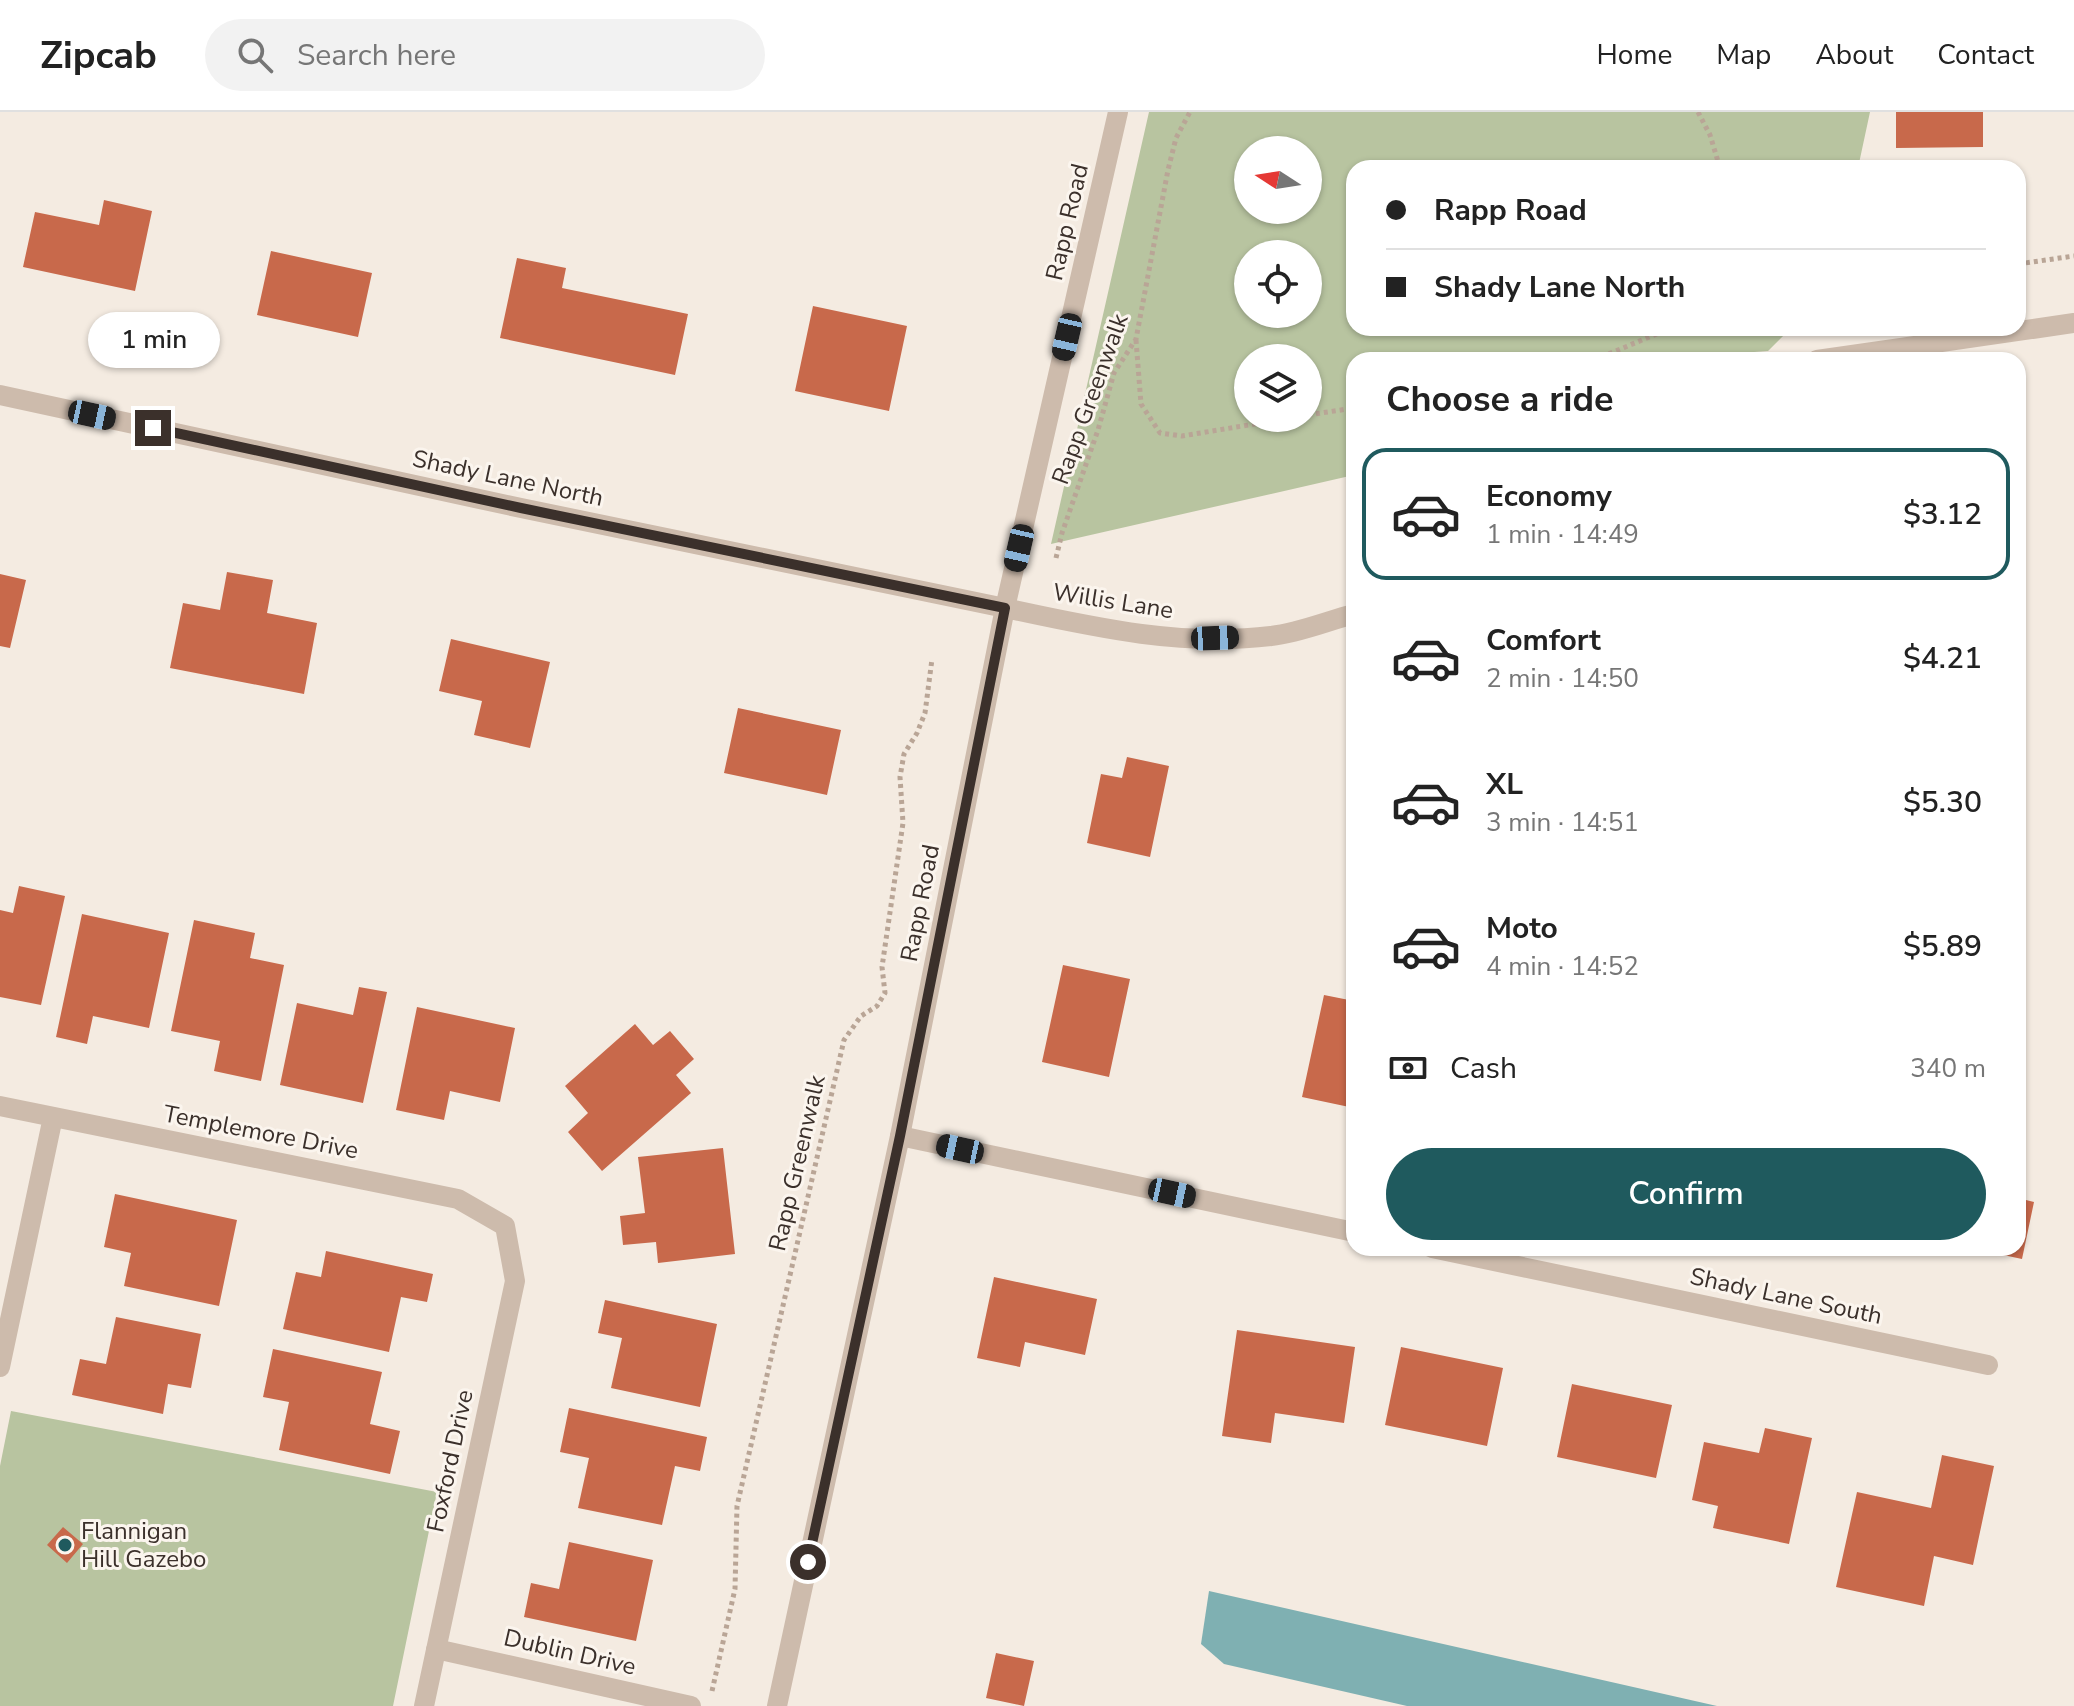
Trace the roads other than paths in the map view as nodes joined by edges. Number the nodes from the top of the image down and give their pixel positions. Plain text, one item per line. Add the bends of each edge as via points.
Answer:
1 (1118, 112) edge
2 (2074, 323) edge
3 (2026, 330) edge
4 (1984, 336) edge
5 (1873, 352) edge
6 (0, 395) edge
7 (1005, 608) junction
8 (1346, 616) edge
9 (0, 1106) edge
10 (53, 1117) junction
11 (900, 1136) junction
12 (505, 1226) joint
13 (1346, 1230) edge
14 (1470, 1256) edge
15 (1988, 1365) dead end
16 (0, 1367) edge
17 (436, 1649) junction
18 (424, 1706) edge
19 (691, 1706) edge
20 (777, 1706) edge

1 - 7 street, Rapp Road
2 - 3 street
4 - 5 street
6 - 7 street, Shady Lane North
7 - 8 street, Willis Lane via 1103,629 1185,639 1273,636
7 - 11 street, Rapp Road
9 - 10 street, Templemore Drive
10 - 12 street, Templemore Drive via 458,1199
10 - 16 street
11 - 13 street
11 - 20 street, Rapp Road
12 - 17 street, Foxford Drive via 515,1281
14 - 15 street, Shady Lane South
17 - 18 street, Foxford Drive
17 - 19 street, Dublin Drive

